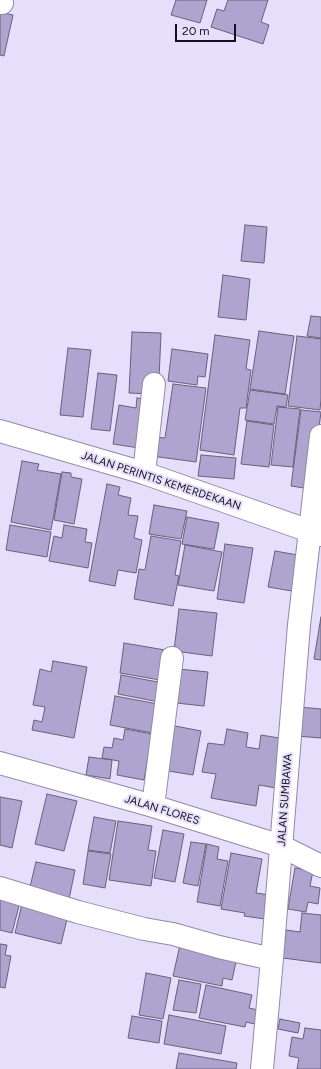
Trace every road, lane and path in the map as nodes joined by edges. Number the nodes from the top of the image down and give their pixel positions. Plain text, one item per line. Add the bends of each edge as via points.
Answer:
1 (154, 384) dead end
2 (0, 433) edge
3 (321, 436) edge
4 (144, 473) junction
5 (315, 533) edge
6 (172, 658) dead end
7 (0, 762) edge
8 (153, 806) junction
9 (281, 846) junction
10 (321, 866) edge
11 (0, 888) edge
12 (272, 959) junction
13 (262, 1069) edge

1 - 4 street
2 - 4 street, JALAN PERINTIS KEMERDEKAAN
3 - 5 street, JALAN SUMBAWA
4 - 5 street, JALAN PERINTIS KEMERDEKAAN
5 - 9 street, JALAN SUMBAWA via 306,571 299,624
6 - 8 street
7 - 8 street, JALAN FLORES
8 - 9 street, JALAN FLORES
9 - 10 street, JALAN FLORES
9 - 12 street, JALAN SUMBAWA
11 - 12 street via 93,915
12 - 13 street, JALAN SUMBAWA

